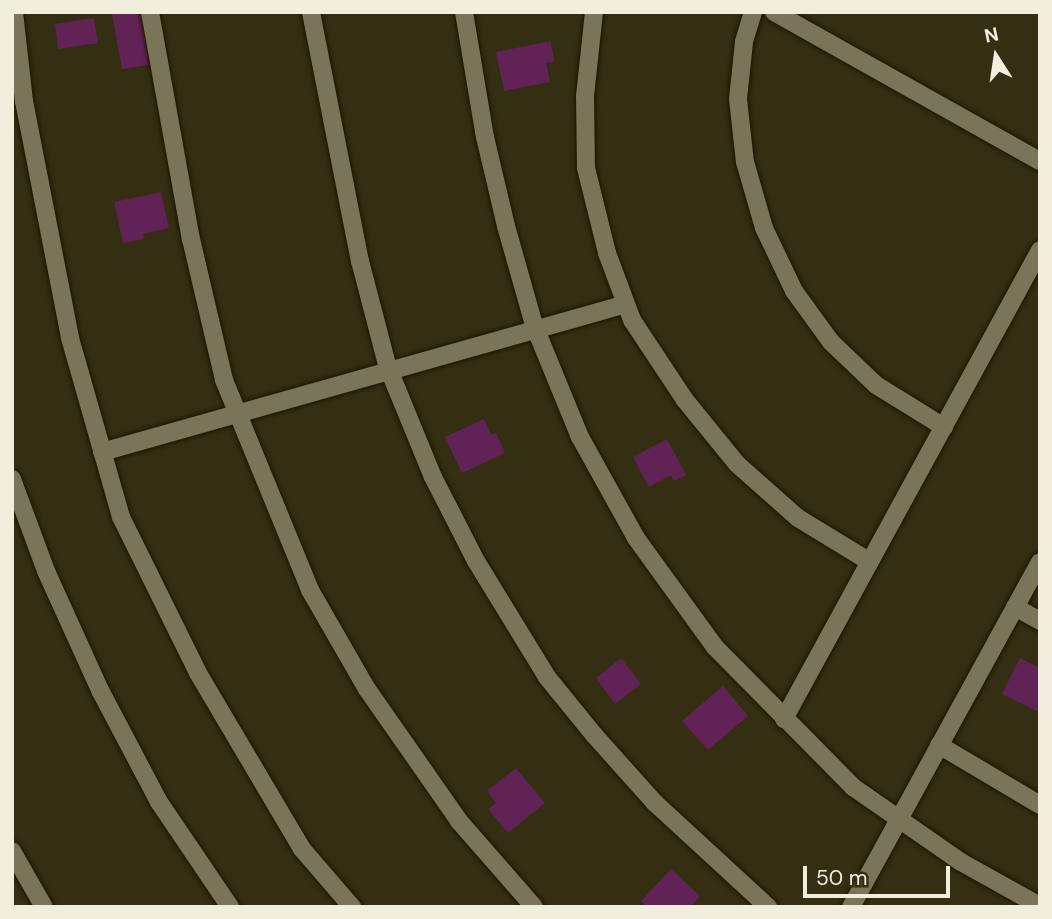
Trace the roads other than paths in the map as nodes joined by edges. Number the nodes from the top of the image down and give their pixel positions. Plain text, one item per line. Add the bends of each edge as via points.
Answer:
1 (14, 12) edge
2 (150, 12) edge
3 (311, 12) edge
4 (464, 12) edge
5 (594, 12) edge
6 (752, 12) edge
7 (774, 12) edge
8 (1040, 161) edge
9 (1040, 250) edge
10 (626, 304) junction
11 (536, 329) junction
12 (389, 371) junction
13 (237, 414) junction
14 (944, 426) junction
15 (102, 452) junction
16 (12, 479) edge
17 (870, 562) junction
18 (1040, 562) edge
19 (1015, 607) junction
20 (1040, 621) edge
21 (784, 719) junction
22 (939, 745) junction
23 (1040, 805) edge
24 (898, 820) junction
25 (12, 851) edge
26 (1040, 906) edge
27 (44, 907) edge
28 (230, 907) edge
29 (352, 907) edge
30 (534, 907) edge
31 (768, 907) edge
32 (851, 907) edge

1 - 15 street via 24,101 70,338
2 - 13 street via 191,239 224,380
3 - 12 street via 360,261
4 - 11 street via 497,188
5 - 10 street via 585,96 586,168 607,253
6 - 14 street via 738,99 745,162 764,228 794,291 831,342 876,385
7 - 8 street
9 - 14 street
10 - 11 street
10 - 17 street via 685,400 737,464 798,517
11 - 12 street
11 - 21 street via 580,438 636,538 715,647
12 - 13 street
12 - 31 street via 433,477 476,562 547,677 655,803
13 - 15 street
13 - 30 street via 310,590 367,689 459,821
14 - 17 street
15 - 29 street via 121,517 198,673 302,849
16 - 28 street via 46,571 101,692 159,802
17 - 21 street
18 - 19 street
19 - 20 street
19 - 22 street
21 - 24 street via 853,787
22 - 23 street
22 - 24 street
24 - 26 street
24 - 32 street
25 - 27 street

